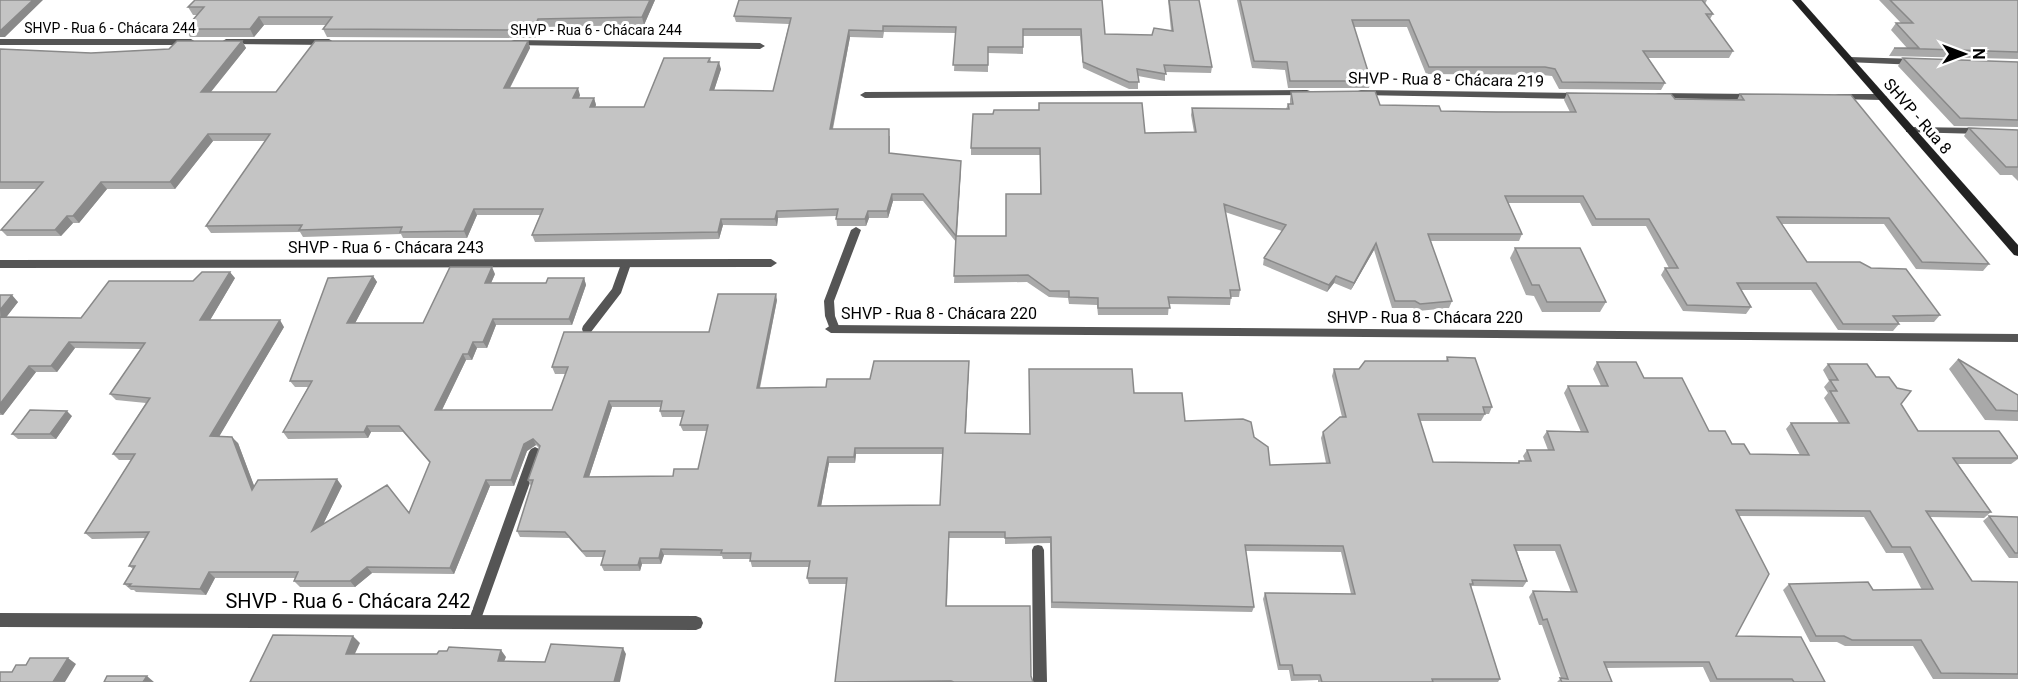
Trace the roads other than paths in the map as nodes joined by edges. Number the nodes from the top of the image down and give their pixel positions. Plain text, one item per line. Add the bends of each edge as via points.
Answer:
1 (1796, 0) edge
2 (0, 42) edge
3 (200, 42) edge
4 (212, 42) edge
5 (341, 42) edge
6 (509, 43) edge
7 (760, 46) dead end
8 (1849, 60) junction
9 (1932, 62) edge
10 (1320, 93) edge
11 (1354, 93) edge
12 (865, 95) dead end
13 (1596, 96) edge
14 (1642, 96) edge
15 (1760, 97) edge
16 (1830, 97) edge
17 (1882, 97) junction
18 (1911, 130) junction
19 (1995, 132) edge
20 (856, 230) edge
21 (2018, 252) edge
22 (771, 263) dead end
23 (0, 264) edge
24 (626, 264) junction
25 (587, 329) edge
26 (833, 329) joint
27 (2018, 338) edge
28 (535, 453) edge
29 (1038, 550) dead end
30 (0, 621) edge
31 (474, 622) junction
32 (696, 623) dead end
33 (1040, 682) edge

1 - 8 street, SHVP - Rua 8
2 - 3 street, SHVP - Rua 6 - Chácara 244
4 - 5 street, SHVP - Rua 6 - Chácara 244
6 - 7 street, SHVP - Rua 6 - Chácara 244
8 - 9 street
8 - 17 street, SHVP - Rua 8
10 - 12 street
11 - 13 street, SHVP - Rua 8 - Chácara 219
14 - 15 street
16 - 17 street
17 - 18 street, SHVP - Rua 8
18 - 19 street
18 - 21 street, SHVP - Rua 8
20 - 26 lane via 829,301
22 - 24 street, SHVP - Rua 6 - Chácara 243
23 - 24 street, SHVP - Rua 6 - Chácara 243
24 - 25 lane via 617,290
26 - 27 street, SHVP - Rua 8 - Chácara 220
28 - 31 lane
29 - 33 lane
30 - 31 street, SHVP - Rua 6 - Chácara 242
31 - 32 street, SHVP - Rua 6 - Chácara 242

